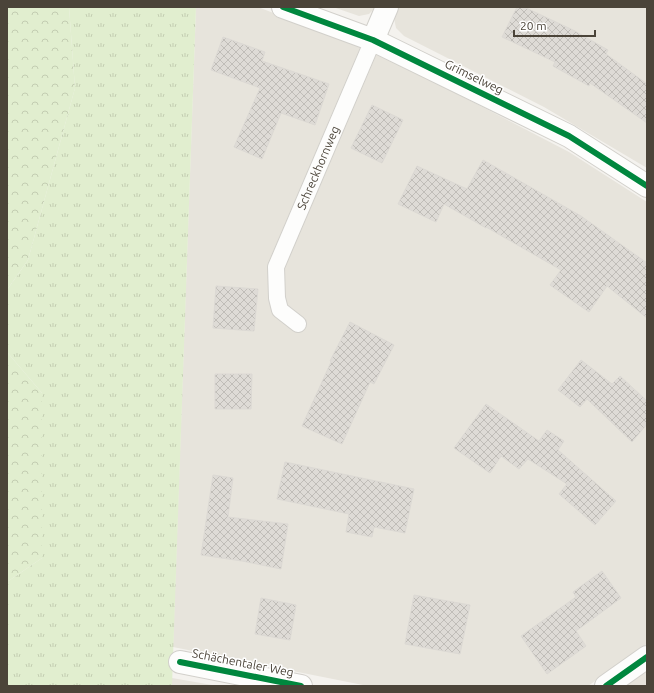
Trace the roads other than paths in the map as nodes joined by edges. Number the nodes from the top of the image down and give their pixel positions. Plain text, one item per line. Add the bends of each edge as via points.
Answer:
1 (283, 7) edge
2 (387, 7) edge
3 (374, 40) junction
4 (647, 186) edge
5 (298, 324) dead end
6 (647, 657) edge
7 (180, 662) dead end
8 (301, 686) edge
9 (606, 686) edge

1 - 3 street, Grimselweg
2 - 3 street, Schreckhornweg
3 - 4 street, Grimselweg via 569,136
3 - 5 lane, Schreckhornweg via 276,267 276,298 280,310
6 - 9 street
7 - 8 street, Schächentaler Weg

